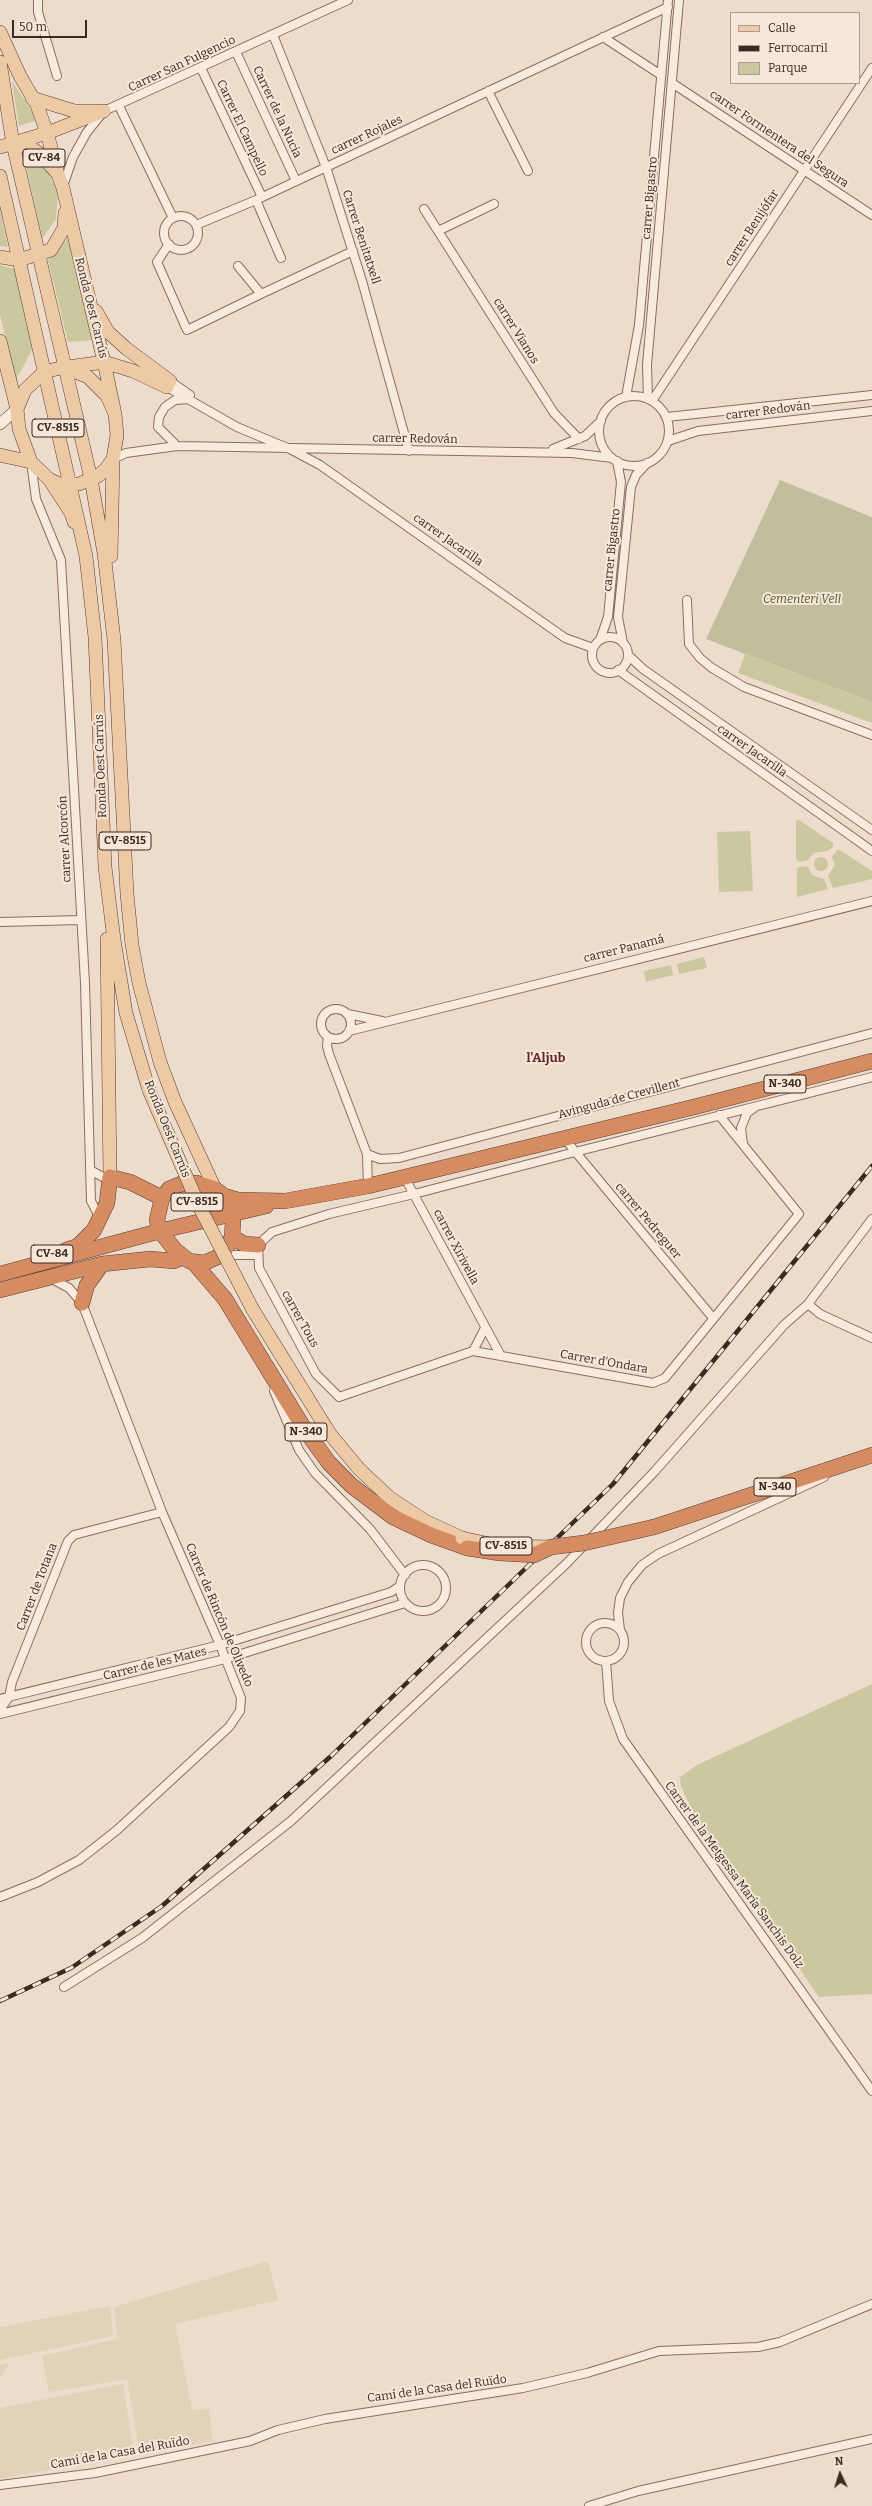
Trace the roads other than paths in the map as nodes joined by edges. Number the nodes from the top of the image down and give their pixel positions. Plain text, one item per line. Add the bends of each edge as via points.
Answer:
1 (38, 0) edge
2 (348, 0) edge
3 (680, 0) edge
4 (668, 3) edge
5 (0, 32) edge
6 (273, 35) junction
7 (603, 37) junction
8 (236, 52) junction
9 (0, 62) edge
10 (201, 68) junction
11 (872, 68) edge
12 (661, 75) junction
13 (57, 76) dead end
14 (672, 83) junction
15 (488, 91) junction
16 (32, 98) junction
17 (119, 106) junction
18 (104, 111) junction
19 (47, 133) junction
20 (13, 144) junction
21 (0, 147) edge
22 (326, 167) junction
23 (804, 170) junction
24 (528, 171) dead end
25 (58, 174) junction
26 (0, 176) edge
27 (296, 182) junction
28 (63, 188) junction
29 (259, 199) junction
30 (66, 203) junction
31 (494, 204) dead end
32 (424, 209) dead end
33 (872, 215) edge
34 (173, 218) junction
35 (196, 225) junction
36 (438, 232) junction
37 (169, 244) junction
38 (353, 251) junction
39 (38, 256) junction
40 (0, 257) edge
41 (281, 258) dead end
42 (19, 260) junction
43 (238, 266) dead end
44 (86, 290) junction
45 (261, 294) junction
46 (0, 341) edge
47 (104, 362) junction
48 (64, 368) junction
49 (44, 372) junction
50 (168, 384) junction
51 (872, 395) edge
52 (626, 397) junction
53 (190, 399) junction
54 (650, 400) junction
55 (17, 409) junction
56 (872, 411) edge
57 (115, 414) junction
58 (666, 417) junction
59 (601, 420) junction
60 (0, 424) edge
61 (237, 427) junction
62 (579, 439) junction
63 (668, 441) junction
64 (176, 446) junction
65 (290, 449) junction
66 (409, 452) junction
67 (539, 452) junction
68 (0, 454) edge
69 (113, 459) junction
70 (615, 460) junction
71 (31, 462) junction
72 (647, 463) junction
73 (49, 479) junction
74 (91, 480) junction
75 (71, 485) junction
76 (86, 556) junction
77 (687, 600) dead end
78 (111, 604) junction
79 (600, 640) junction
80 (623, 643) junction
81 (593, 648) junction
82 (628, 655) junction
83 (618, 670) junction
84 (872, 735) edge
85 (872, 830) edge
86 (872, 851) edge
87 (105, 867) junction
88 (872, 901) edge
89 (82, 920) junction
90 (0, 922) edge
91 (348, 1014) junction
92 (383, 1022) junction
93 (350, 1031) junction
94 (872, 1033) edge
95 (328, 1037) junction
96 (339, 1039) junction
97 (332, 1058) junction
98 (872, 1061) edge
99 (872, 1077) edge
100 (698, 1106) junction
101 (757, 1107) junction
102 (717, 1116) junction
103 (564, 1138) junction
104 (743, 1144) junction
105 (575, 1152) junction
106 (367, 1154) junction
107 (90, 1170) junction
108 (110, 1177) junction
109 (405, 1178) junction
110 (368, 1186) junction
111 (219, 1193) junction
112 (414, 1194) junction
113 (162, 1198) junction
114 (285, 1202) junction
115 (231, 1214) junction
116 (100, 1218) junction
117 (872, 1219) edge
118 (160, 1231) junction
119 (232, 1237) junction
120 (258, 1250) junction
121 (220, 1256) junction
122 (188, 1260) junction
123 (102, 1264) junction
124 (6, 1272) edge
125 (50, 1278) junction
126 (0, 1290) edge
127 (82, 1303) junction
128 (808, 1304) junction
129 (713, 1318) junction
130 (485, 1328) junction
131 (872, 1338) edge
132 (473, 1351) junction
133 (501, 1356) junction
134 (262, 1363) junction
135 (338, 1397) joint
136 (872, 1455) edge
137 (834, 1467) junction
138 (162, 1512) junction
139 (464, 1543) junction
140 (405, 1575) junction
141 (400, 1586) junction
142 (406, 1603) junction
143 (620, 1630) junction
144 (220, 1645) junction
145 (226, 1659) junction
146 (606, 1661) junction
147 (9, 1697) junction
148 (0, 1699) edge
149 (0, 1710) edge
150 (0, 1714) edge
151 (0, 1897) edge
152 (64, 1987) dead end
153 (872, 2091) edge
154 (872, 2304) edge
155 (872, 2439) edge
156 (0, 2485) edge
157 (589, 2506) edge

1 - 13 street via 38,12
2 - 6 street, Carrer San Fulgencio
3 - 14 street, carrer Bigastro
4 - 7 street, carrer Rojales
4 - 12 street, carrer Bigastro
5 - 16 main road, Ronda Oest Carrús
6 - 8 street, Carrer San Fulgencio
6 - 22 street, Carrer Benitatxell
7 - 12 street
7 - 15 street, carrer Rojales
8 - 10 street, Carrer San Fulgencio
8 - 27 street, Carrer de la Nucia
9 - 20 main road, Ronda Oest Carrús / CV-8515
10 - 17 street, Carrer San Fulgencio
10 - 29 street, Carrer El Campello
11 - 23 street, carrer Benijófar
12 - 52 street, carrer Bigastro via 638,325
14 - 23 street, carrer Formentera del Segura
14 - 54 street, carrer Bigastro via 647,366
15 - 22 street, carrer Rojales
15 - 24 street
16 - 18 main road via 74,110
16 - 19 main road, Ronda Oest Carrús
17 - 18 street, Carrer San Fulgencio
17 - 34 street
18 - 19 main road
18 - 28 street via 87,132 73,157
19 - 20 main road
19 - 25 main road, Ronda Oest Carrús
20 - 21 main road, Ronda Oest Carrús
20 - 25 main road, Ronda Oest Carrús / CV-84 via 30,147
20 - 39 main road, Ronda Oest Carrús / CV-8515
22 - 27 street, carrer Rojales
22 - 38 street, Carrer Benitatxell
23 - 33 street, carrer Formentera del Segura
23 - 54 street, carrer Benijófar
25 - 28 main road, Ronda Oest Carrús / CV-84
26 - 42 main road, Ronda Oest Carrús / CV-8515
27 - 29 street, carrer Rojales
28 - 30 main road, Ronda Oest Carrús / CV-84
29 - 35 street, carrer Rojales
29 - 41 street
30 - 39 main road, Ronda Oest Carrús via 64,228 59,239 51,250
30 - 44 main road, Ronda Oest Carrús
31 - 36 street
32 - 36 street, carrer Vianos
34 - 35 street via 189,218
34 - 37 street via 166,226 165,232
35 - 37 street via 198,236 193,246 182,250
36 - 62 street, carrer Vianos via 554,413
37 - 45 street via 157,262 187,330
38 - 45 street
38 - 66 street, Carrer Benitatxell
39 - 42 main road, Ronda Oest Carrús
39 - 48 main road, Ronda Oest Carrús / CV-8515
40 - 42 main road, Ronda Oest Carrús
42 - 49 main road, Ronda Oest Carrús / CV-8515
43 - 45 street
44 - 47 main road, Ronda Oest Carrús
44 - 50 main road via 108,332
46 - 55 main road, Ronda Oest Carrús
47 - 48 main road
47 - 50 main road
47 - 57 main road, Ronda Oest Carrús
48 - 49 main road
48 - 57 main road, Ronda Oest Carrús via 88,377 107,396
48 - 74 main road, Ronda Oest Carrús / CV-8515
49 - 55 main road, Ronda Oest Carrús via 25,390
49 - 75 main road, Ronda Oest Carrús / CV-8515
50 - 53 street, carrer Redován
50 - 61 street, carrer Redován
51 - 58 street, carrer Redován
52 - 54 street
52 - 59 street via 610,406
53 - 61 street, carrer Redován
53 - 64 street via 175,400 165,407 159,417 158,427
54 - 58 street
55 - 60 street
55 - 71 main road, Ronda Oest Carrús via 19,429
56 - 63 street, carrer Redován via 698,431
57 - 69 main road, Ronda Oest Carrús via 118,435
58 - 63 street via 670,429
59 - 62 street, carrer Redován
59 - 70 street via 601,439
61 - 65 street, carrer Redován
62 - 67 street, carrer Redován via 560,448
63 - 72 street via 662,452
64 - 65 street, carrer Redován
64 - 69 street, carrer Redován via 126,454
65 - 66 street, carrer Redován
65 - 81 street, carrer Jacarilla via 320,465 566,638
66 - 67 street, carrer Redován
67 - 70 street, carrer Redován via 572,452
68 - 71 main road
69 - 74 main road, Ronda Oest Carrús via 106,469
69 - 78 main road, Ronda Oest Carrús
70 - 72 street via 635,466
70 - 79 street, carrer Bigastro via 620,482 608,617
71 - 73 main road, Ronda Oest Carrús
71 - 89 street, carrer Alcorcón via 36,499 62,560
72 - 80 street, carrer Bigastro via 636,475 631,486 618,617
73 - 75 main road, Ronda Oest Carrús
73 - 76 main road, Ronda Oest Carrús via 71,513
74 - 75 main road, Ronda Oest Carrús
74 - 78 main road, Ronda Oest Carrús / CV-8515
75 - 76 main road, Ronda Oest Carrús / CV-8515
76 - 87 main road, Ronda Oest Carrús / CV-8515 via 95,644
77 - 84 street via 690,644 700,658 712,668 744,687
78 - 111 main road, Ronda Oest Carrús / CV-8515 via 132,945 148,1023 160,1062 175,1102
79 - 80 street via 612,637
79 - 81 street
80 - 82 street
81 - 83 street via 592,656 597,668 605,672
82 - 83 street via 625,664
82 - 85 street, carrer Jacarilla via 643,669
83 - 86 street, carrer Jacarilla
87 - 108 main road
87 - 139 main road, Ronda Oest Carrús / CV-8515, bridge via 126,1013 149,1090 199,1206 253,1310 330,1434 359,1469 390,1498
88 - 92 street, carrer Panamá
89 - 90 street
89 - 107 street, carrer Alcorcón
91 - 92 street, carrer Panamá
91 - 93 street via 352,1022
91 - 95 street via 340,1009 326,1012 321,1026
92 - 93 street, carrer Panamá
93 - 96 street
94 - 106 street, Avinguda de Crevillent via 399,1158 380,1159
95 - 96 street
95 - 97 street via 327,1046
96 - 97 street via 333,1047
97 - 106 street
98 - 100 highway, Avinguda de Crevillent / N-340
99 - 101 street
100 - 102 street
100 - 103 highway, Avinguda de Crevillent / N-340
101 - 102 street
101 - 104 street via 747,1113 741,1128
102 - 104 street
102 - 105 street
103 - 105 street, carrer Pedreguer
103 - 109 highway, Avinguda de Crevillent / N-340
104 - 129 street, Carrer d'Ondara via 799,1214
105 - 112 street
105 - 129 street, carrer Pedreguer
106 - 110 street
107 - 108 street via 103,1177
107 - 116 street, carrer Alcorcón via 91,1201
108 - 113 highway via 130,1182
108 - 116 highway via 107,1203
109 - 110 highway, Avinguda de Crevillent / N-340
109 - 112 street, carrer Xirivella
110 - 114 highway, Avinguda de Crevillent / N-340
111 - 113 highway, Avinguda de Crevillent via 196,1183 181,1184 169,1189
111 - 114 highway, Avinguda de Crevillent / N-340 via 243,1200
111 - 115 highway
112 - 120 street via 329,1214 272,1232
112 - 130 street, carrer Xirivella
113 - 118 highway via 157,1220
114 - 115 highway, N-340
115 - 118 highway, N-340
115 - 119 highway
116 - 124 highway, CV-84 via 78,1246
117 - 128 street
118 - 122 highway, Ronda Oest Carrús
118 - 124 highway, N-340
119 - 120 highway
119 - 121 highway
120 - 121 street
120 - 135 street, carrer Tous via 259,1268 316,1374
121 - 122 highway via 210,1261
122 - 123 highway via 150,1259
122 - 134 highway, Ronda Oest Carrús / N-340 via 225,1299
123 - 125 highway
123 - 127 highway via 87,1285
125 - 126 highway
125 - 127 street, Carrer de Rincón de Olivedo via 69,1288
127 - 138 street, Carrer de Rincón de Olivedo
128 - 131 street via 820,1314
128 - 152 street via 784,1325 655,1471 566,1564 291,1821 142,1938
129 - 133 street, Carrer d'Ondara via 665,1378 652,1383
130 - 132 street
130 - 133 street, carrer Xirivella
132 - 133 street, Carrer d'Ondara
132 - 135 street, Carrer d'Ondara
134 - 139 highway, Ronda Oest Carrús / N-340 via 309,1436 329,1463 352,1486 393,1516 431,1535
134 - 140 street via 299,1450 315,1473 370,1529
136 - 137 highway, N-340
137 - 139 highway, Ronda Oest Carrús / N-340, bridge via 654,1527 551,1547 534,1555 500,1553
137 - 143 street via 823,1478 658,1554 642,1565 628,1582 620,1598
138 - 144 street, Carrer de Rincón de Olivedo
138 - 147 street, Carrer de Totana via 74,1535 68,1541 12,1682
140 - 141 street
140 - 142 street via 413,1568 424,1566 437,1570 445,1583 445,1593 436,1607 427,1611 417,1610
141 - 142 street
141 - 144 street, Carrer de les Mates via 391,1592
142 - 145 street, Carrer de les Mates
143 - 146 street via 624,1643 623,1650 615,1658
143 - 146 street via 604,1623 588,1634 587,1648 596,1658
144 - 145 street, Carrer de Rincón de Olivedo
144 - 147 street, Carrer de les Mates
145 - 150 street, Carrer de les Mates
145 - 151 street, Carrer de Rincón de Olivedo via 241,1698 240,1711 229,1727 160,1792 79,1860 38,1882
146 - 153 street, Carrer de la Metgessa María Sanchis Dolz via 609,1701 623,1739
147 - 148 street, Carrer de les Mates
147 - 149 street, Carrer de Totana
154 - 156 street, Camí de la Casa del Ruïdo via 780,2342 758,2347 659,2351 587,2373 523,2388 326,2419 278,2430 250,2441 95,2473
155 - 157 street via 638,2491

